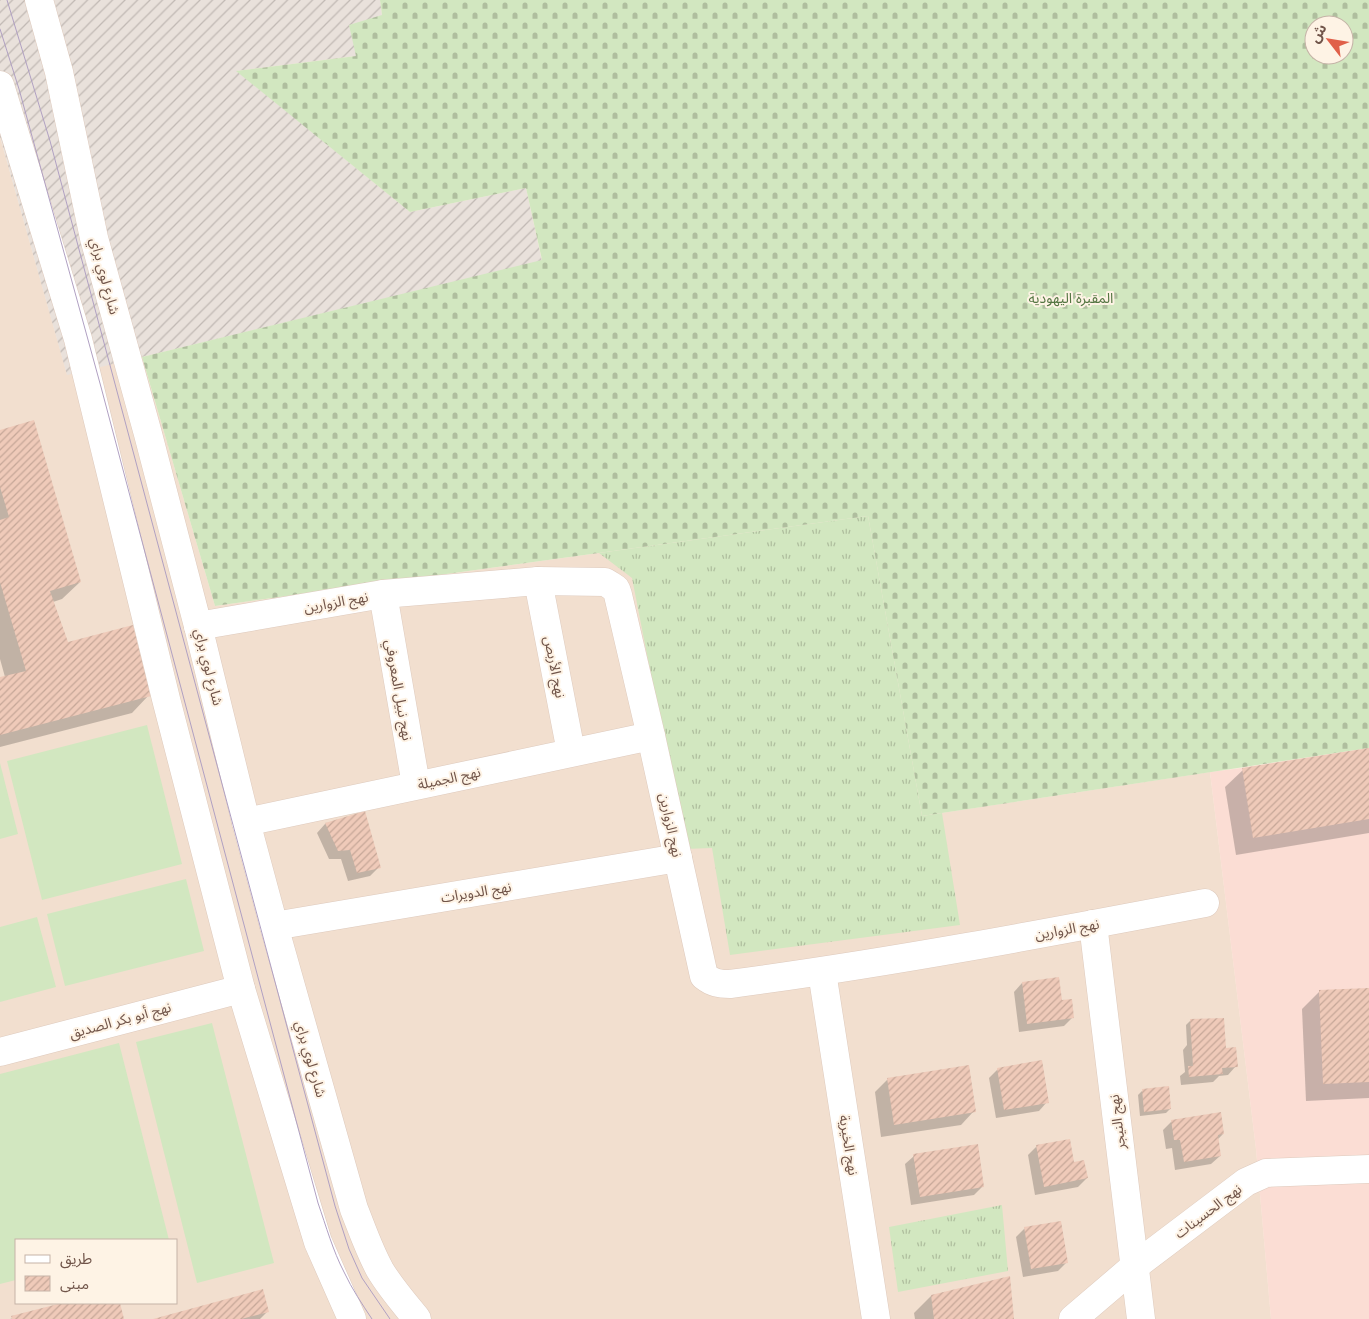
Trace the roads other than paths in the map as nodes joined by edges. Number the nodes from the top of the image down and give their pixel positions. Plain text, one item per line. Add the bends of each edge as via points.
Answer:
1 (38, 0) edge
2 (0, 85) edge
3 (538, 581) junction
4 (383, 594) junction
5 (198, 626) junction
6 (651, 736) junction
7 (571, 752) junction
8 (416, 785) junction
9 (246, 822) junction
10 (678, 858) junction
11 (1205, 903) dead end
12 (1093, 924) junction
13 (274, 926) junction
14 (822, 972) junction
15 (241, 989) junction
16 (0, 1052) edge
17 (1369, 1169) edge
18 (1135, 1266) junction
19 (352, 1319) edge
20 (417, 1319) edge
21 (876, 1319) edge
22 (1073, 1319) edge
23 (1140, 1319) edge

1 - 5 street, شارع لوي براي via 59,72 94,238
2 - 15 street via 78,339
3 - 4 street, نهج الزوارين
3 - 6 street, نهج الزوارين via 605,582 616,589
3 - 7 street, نهج الأربص
4 - 5 street, نهج الزوارين
4 - 8 street, نهج نبيل المعروفي
5 - 9 street, شارع لوي براي
6 - 7 street, نهج الجميلة
6 - 10 street, نهج الزوارين
7 - 8 street, نهج الجميلة
8 - 9 street, نهج الجميلة
9 - 13 street, شارع لوي براي
10 - 13 street, نهج الدويرات
10 - 14 street, نهج الزوارين via 704,976 711,982 730,984
11 - 12 street, نهج الزوارين
12 - 14 street, نهج الزوارين
12 - 18 street, نهج النيجر
13 - 20 street, شارع لوي براي via 354,1209 380,1270
14 - 21 street, نهج الخيرية
15 - 16 street, نهج أبو بكر الصديق
15 - 19 street via 318,1242
17 - 18 street, نهج الحسينات via 1257,1176
18 - 22 street, نهج الحسينات
18 - 23 street, نهج النيجر

